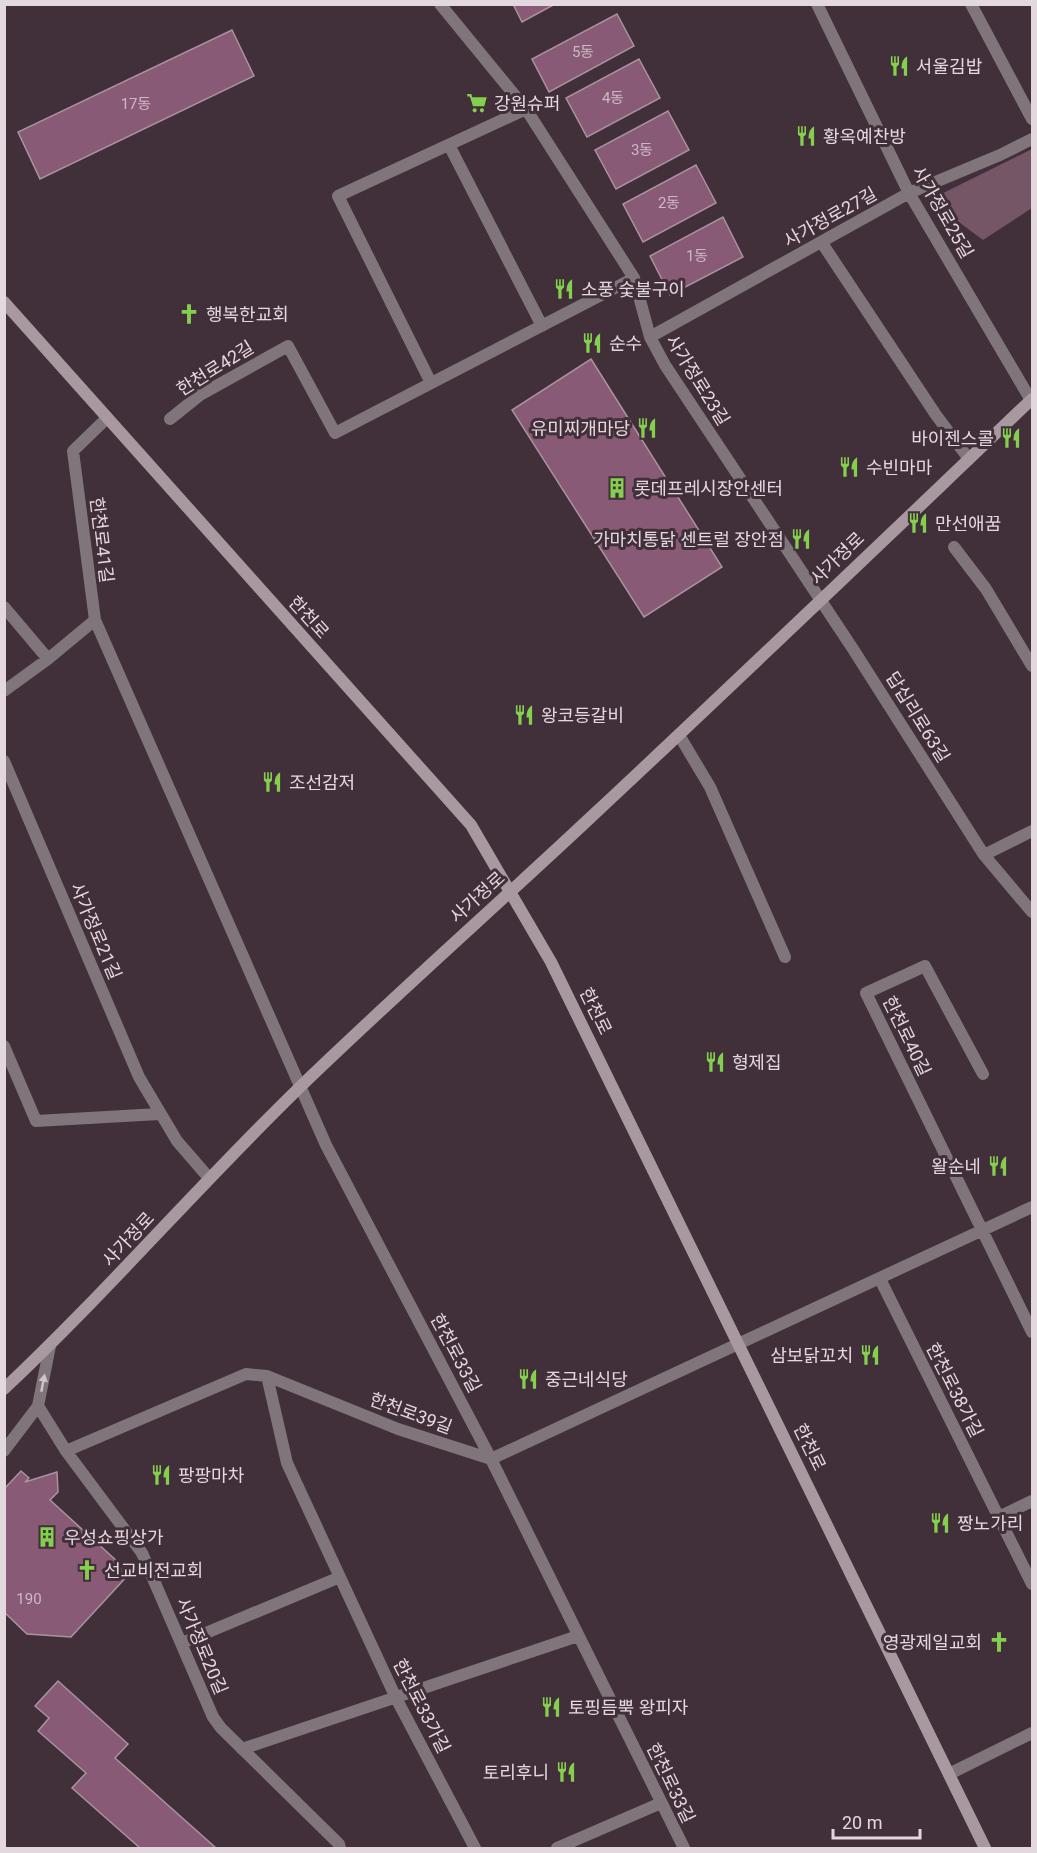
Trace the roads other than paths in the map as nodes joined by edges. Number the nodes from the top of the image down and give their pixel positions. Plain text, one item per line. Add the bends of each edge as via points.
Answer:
1 (440, 4) edge
2 (817, 4) edge
3 (971, 4) edge
4 (526, 109) junction
5 (1032, 119) edge
6 (1032, 139) edge
7 (448, 145) junction
8 (909, 193) junction
9 (822, 243) junction
10 (634, 278) junction
11 (4, 302) edge
12 (542, 326) junction
13 (650, 337) junction
14 (431, 383) junction
15 (1032, 400) edge
16 (107, 418) junction
17 (170, 419) dead end
18 (969, 459) junction
19 (954, 547) dead end
20 (820, 600) junction
21 (4, 607) edge
22 (95, 620) junction
23 (48, 659) junction
24 (1032, 666) edge
25 (4, 691) edge
26 (679, 735) junction
27 (4, 760) edge
28 (1032, 831) edge
29 (984, 855) junction
30 (510, 891) junction
31 (1032, 912) edge
32 (785, 957) dead end
33 (4, 1046) edge
34 (983, 1074) dead end
35 (300, 1087) junction
36 (159, 1114) junction
37 (209, 1178) junction
38 (1032, 1207) edge
39 (982, 1231) junction
40 (880, 1279) junction
41 (1032, 1332) edge
42 (740, 1344) junction
43 (50, 1346) junction
44 (267, 1376) junction
45 (4, 1389) edge
46 (38, 1406) junction
47 (4, 1450) edge
48 (66, 1451) junction
49 (491, 1459) junction
50 (1032, 1501) edge
51 (999, 1516) junction
52 (340, 1577) junction
53 (1032, 1584) edge
54 (578, 1636) junction
55 (182, 1643) junction
56 (396, 1698) junction
57 (1032, 1733) edge
58 (242, 1749) junction
59 (949, 1774) junction
60 (661, 1803) junction
61 (340, 1848) edge
62 (475, 1848) edge
63 (557, 1848) edge
64 (684, 1848) edge
65 (985, 1848) edge

1 - 4 street, 사가정로23길
2 - 8 street, 사가정로25길
3 - 5 street
4 - 7 street
4 - 10 street, 사가정로23길
6 - 8 street, 사가정로27길
7 - 12 street
7 - 14 street via 338,196
8 - 9 street, 사가정로27길
8 - 15 street, 사가정로25길
9 - 13 street, 사가정로27길
9 - 18 street
10 - 12 street, 한천로42길
10 - 13 street, 사가정로23길
11 - 16 main road, 한천로
12 - 14 street, 한천로42길
13 - 20 street, 사가정로23길
14 - 17 street, 한천로42길 via 335,433 288,346 200,395
15 - 18 main road, 사가정로
16 - 22 street, 한천로41길 via 73,451
16 - 30 main road, 한천로 via 471,825
18 - 20 main road, 사가정로
19 - 24 street via 986,589
20 - 26 main road, 사가정로
20 - 29 street, 답십리로63길
21 - 23 street
22 - 23 street
22 - 35 street
23 - 25 street
26 - 30 main road, 사가정로
26 - 32 street via 710,787
27 - 36 street, 사가정로21길 via 139,1077
28 - 29 street
29 - 31 street, 답십리로63길
30 - 35 main road, 사가정로
30 - 42 main road, 한천로 via 551,962
33 - 36 street via 36,1121
34 - 39 street, 한천로40길 via 925,966 866,993
35 - 37 main road, 사가정로
35 - 49 street, 한천로33길 via 326,1145
36 - 37 street, 사가정로21길
37 - 43 main road, 사가정로
38 - 39 street
39 - 40 street
39 - 41 street
40 - 42 street
40 - 51 street, 한천로38가길
42 - 49 street
42 - 59 main road, 한천로
43 - 45 main road, 사가정로
46 -> 43 street
44 - 48 street, 한천로39길 via 246,1374
44 - 49 street, 한천로39길 via 398,1429
44 - 52 street, 한천로33가길 via 287,1463
46 - 47 street
46 - 48 street, 사가정로20길
48 - 55 street, 사가정로20길 via 142,1553
49 - 54 street, 한천로33길
50 - 51 street
51 - 53 street, 한천로38가길
52 - 55 street
52 - 56 street, 한천로33가길
54 - 56 street
54 - 60 street, 한천로33길
55 - 58 street, 사가정로20길 via 213,1717
56 - 58 street
56 - 62 street, 한천로33가길
57 - 59 street
58 - 61 street, 사가정로20길
59 - 65 main road, 한천로
60 - 63 street
60 - 64 street, 한천로33길

